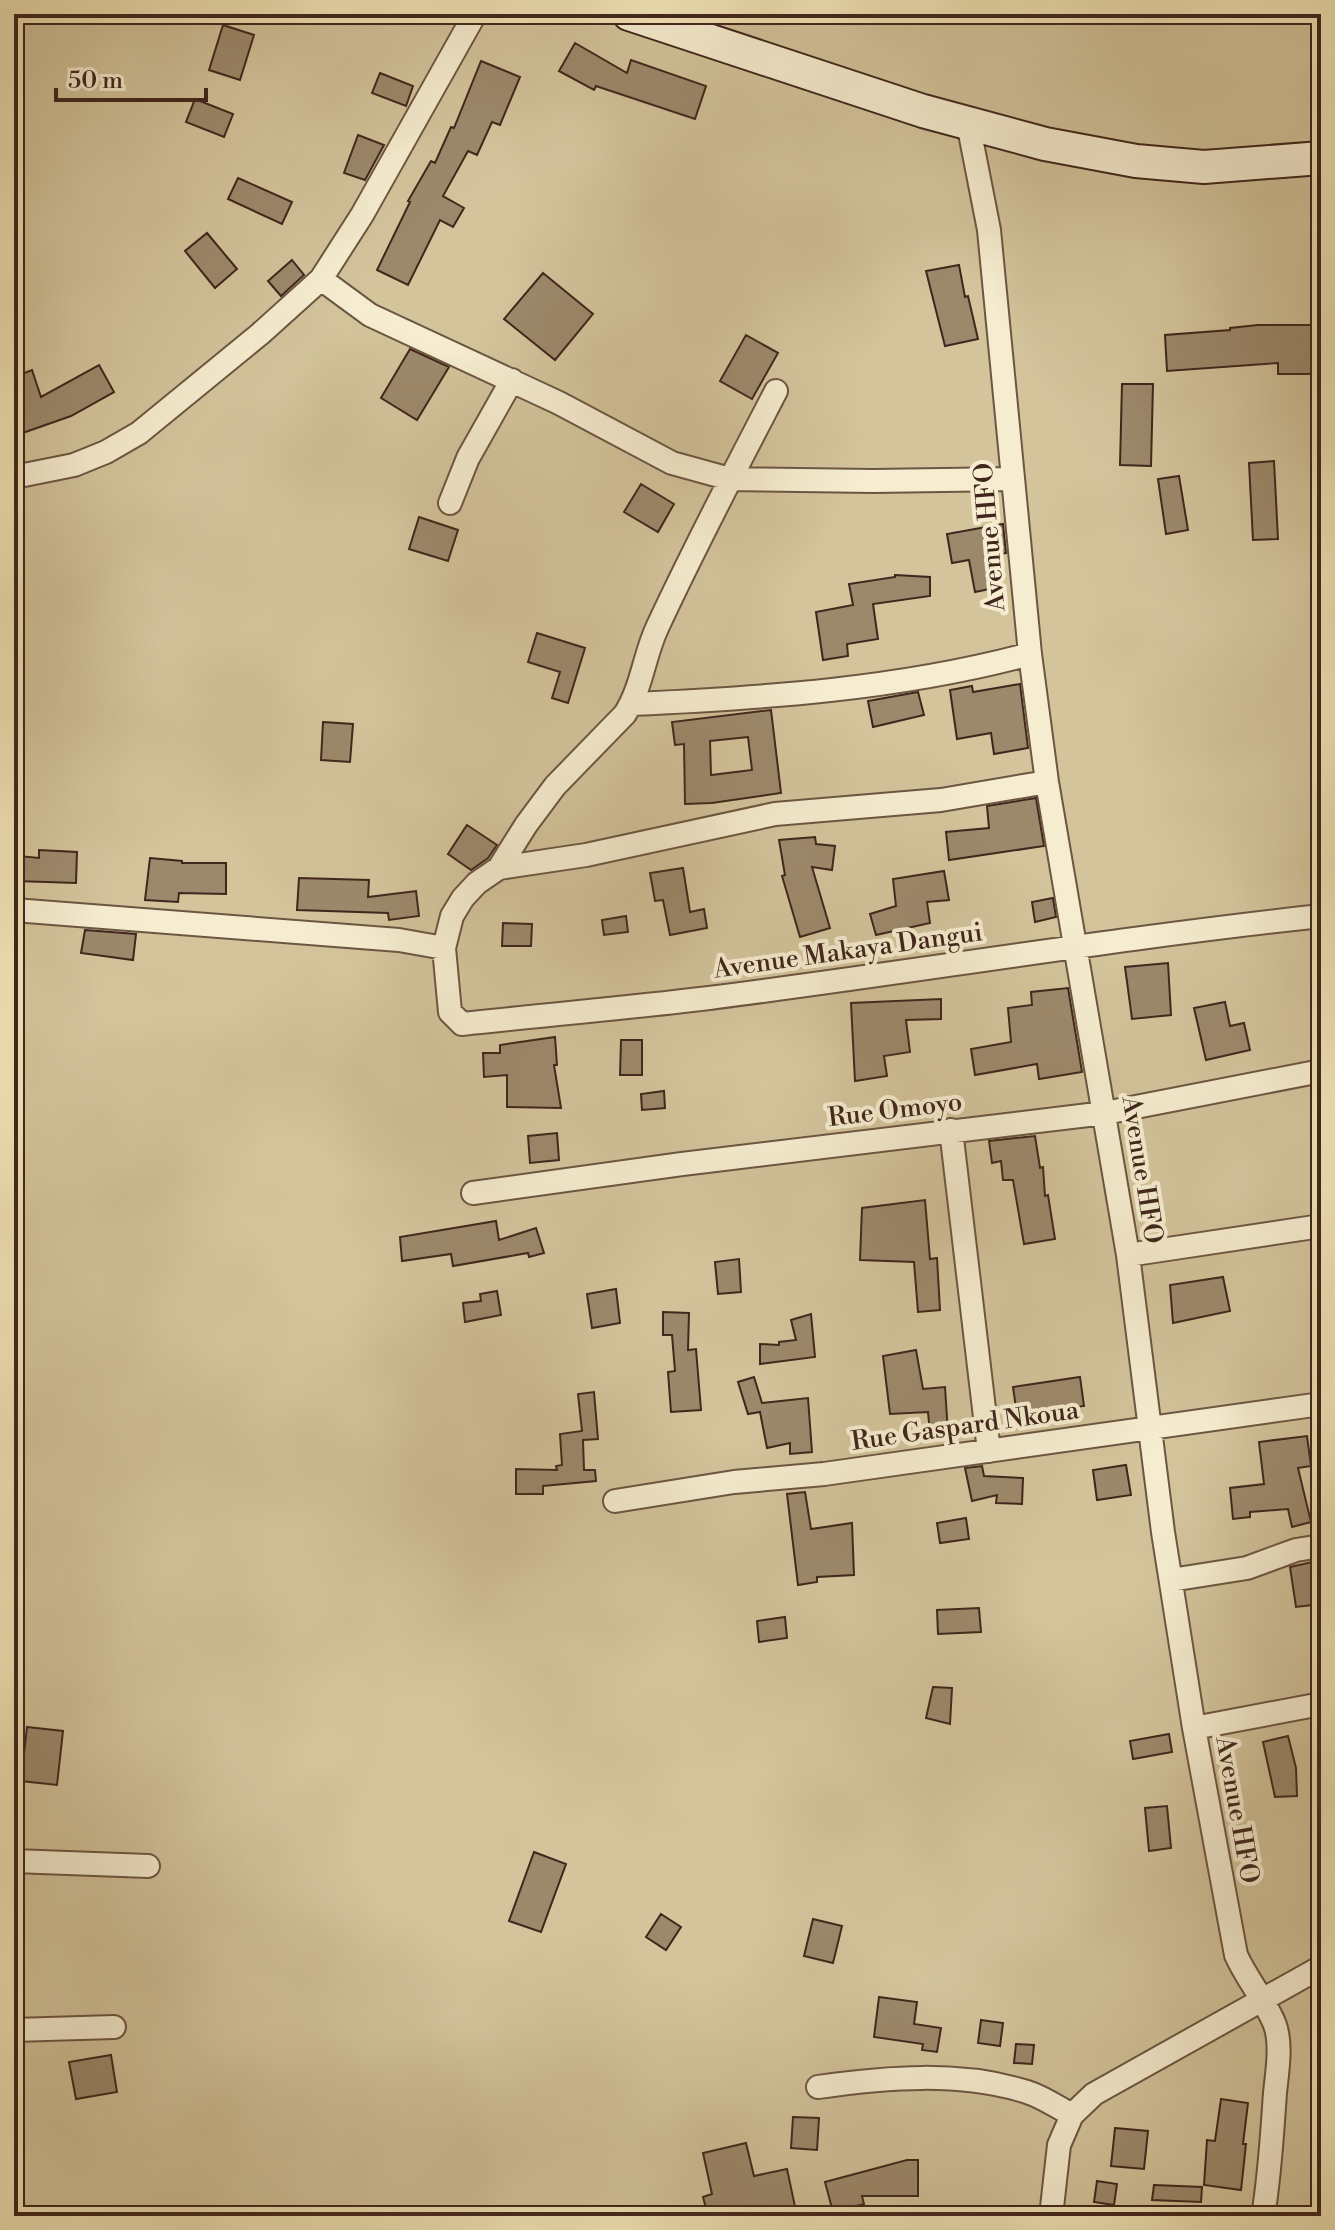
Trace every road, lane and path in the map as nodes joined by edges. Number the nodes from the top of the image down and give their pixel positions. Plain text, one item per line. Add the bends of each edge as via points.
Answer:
1 (475, 14) edge
2 (629, 14) edge
3 (968, 123) junction
4 (1321, 158) edge
5 (321, 279) junction
6 (512, 380) junction
7 (776, 391) dead end
8 (14, 477) edge
9 (730, 479) junction
10 (1013, 479) junction
11 (450, 503) dead end
12 (1030, 654) junction
13 (632, 704) junction
14 (1047, 782) junction
15 (499, 868) junction
16 (14, 910) edge
17 (1321, 916) edge
18 (444, 948) junction
19 (1076, 948) junction
20 (1321, 1071) edge
21 (1105, 1113) junction
22 (951, 1130) junction
23 (473, 1193) dead end
24 (1321, 1226) edge
25 (1128, 1255) junction
26 (1321, 1404) edge
27 (1150, 1430) junction
28 (989, 1451) junction
29 (615, 1501) dead end
30 (1321, 1546) edge
31 (1171, 1580) junction
32 (1321, 1704) edge
33 (1194, 1728) junction
34 (14, 1861) edge
35 (148, 1866) dead end
36 (1321, 1967) edge
37 (1263, 2001) junction
38 (114, 2027) dead end
39 (14, 2030) edge
40 (818, 2087) dead end
41 (1072, 2115) junction
42 (1051, 2216) edge
43 (1263, 2216) edge

1 - 5 street
2 - 3 street
3 - 4 street via 1136,161 1204,167
3 - 10 street, Avenue HFO via 989,230
5 - 6 street via 370,315
5 - 8 street via 139,433 74,465
6 - 9 street via 672,463
6 - 11 street via 468,458
7 - 9 street
9 - 10 street
9 - 13 street via 648,647
10 - 12 street, Avenue HFO
12 - 13 street via 969,670 863,686
12 - 14 street, Avenue HFO
13 - 15 street via 555,786
14 - 15 street via 916,803 775,814
14 - 19 street, Avenue HFO
15 - 18 street via 463,898
16 - 18 street via 399,940
17 - 19 street, Avenue Makaya Dangui
18 - 19 street, Avenue Makaya Dangui via 450,1012 462,1024 710,998
19 - 21 street, Avenue HFO
20 - 21 street, Rue Omoyo
21 - 22 street, Rue Omoyo
21 - 25 street, Avenue HFO
22 - 23 street, Rue Omoyo
22 - 28 street
24 - 25 street
25 - 27 street, Avenue HFO
26 - 27 street, Rue Gaspard Nkoua
27 - 28 street, Rue Gaspard Nkoua
27 - 31 street, Avenue HFO
28 - 29 street, Rue Gaspard Nkoua
30 - 31 street via 1247,1568
31 - 33 street, Avenue HFO
32 - 33 street
33 - 37 street, Avenue HFO via 1236,1955
34 - 35 street
36 - 37 street
37 - 41 street via 1094,2094
37 - 43 street, Avenue HFO via 1276,2028 1277,2064
38 - 39 street
40 - 41 street via 877,2078 986,2082 1030,2093
41 - 42 street via 1059,2145

